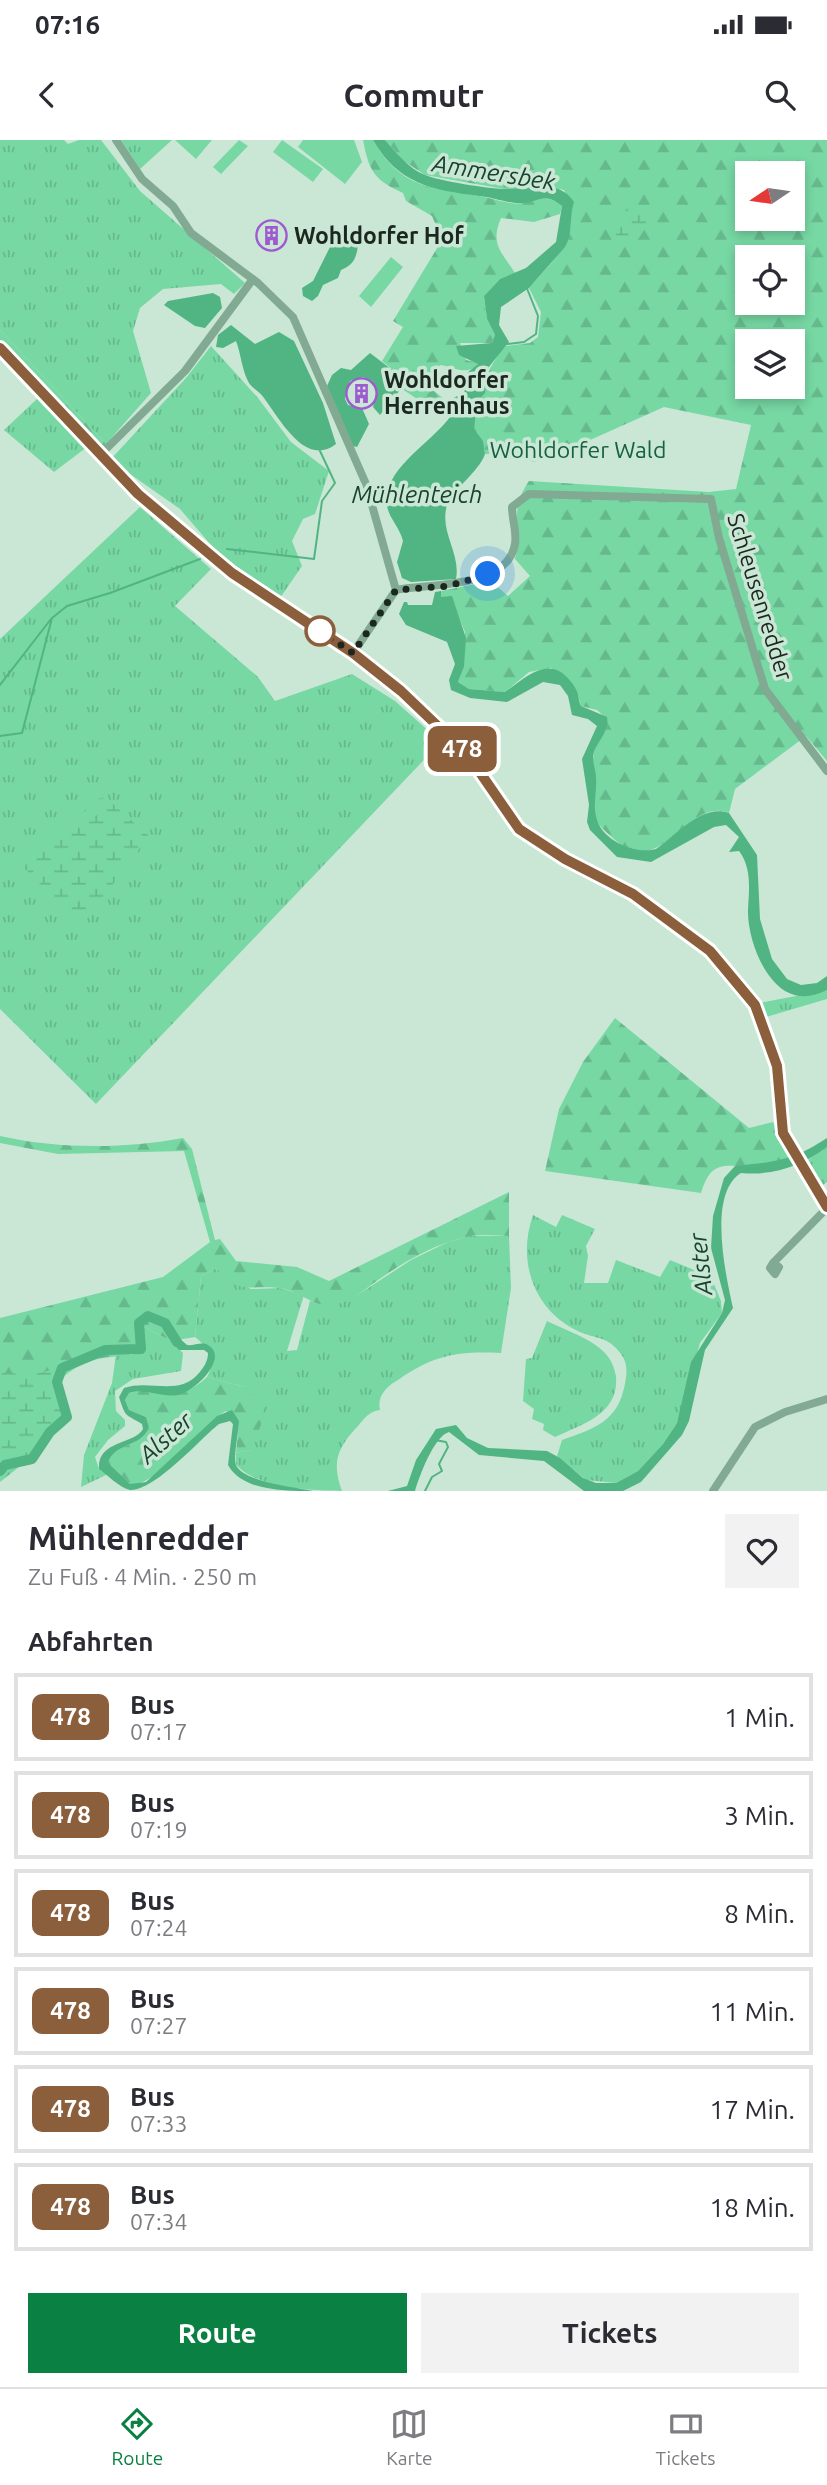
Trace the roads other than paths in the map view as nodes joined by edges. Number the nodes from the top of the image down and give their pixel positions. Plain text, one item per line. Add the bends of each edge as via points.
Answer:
1 (116, 140) edge
2 (253, 279) junction
3 (0, 348) edge
4 (99, 456) junction
5 (396, 590) junction
6 (353, 653) junction
7 (827, 771) edge
8 (827, 1208) edge
9 (773, 1263) dead end
10 (827, 1399) edge
11 (713, 1491) edge

1 - 2 street via 142,179 173,206 191,233
2 - 4 street via 185,370
2 - 5 street via 290,313 300,329 366,484
3 - 4 street
4 - 6 street via 232,573
5 - 6 street
5 - 7 street, Schleusenredder via 449,586 498,568 514,545 512,507 529,494 711,499 760,677 774,704
6 - 8 street via 468,755 519,829 633,894 688,932 732,974 755,1005 769,1041 777,1066 781,1125 789,1147
8 - 9 street
10 - 11 street via 755,1427

